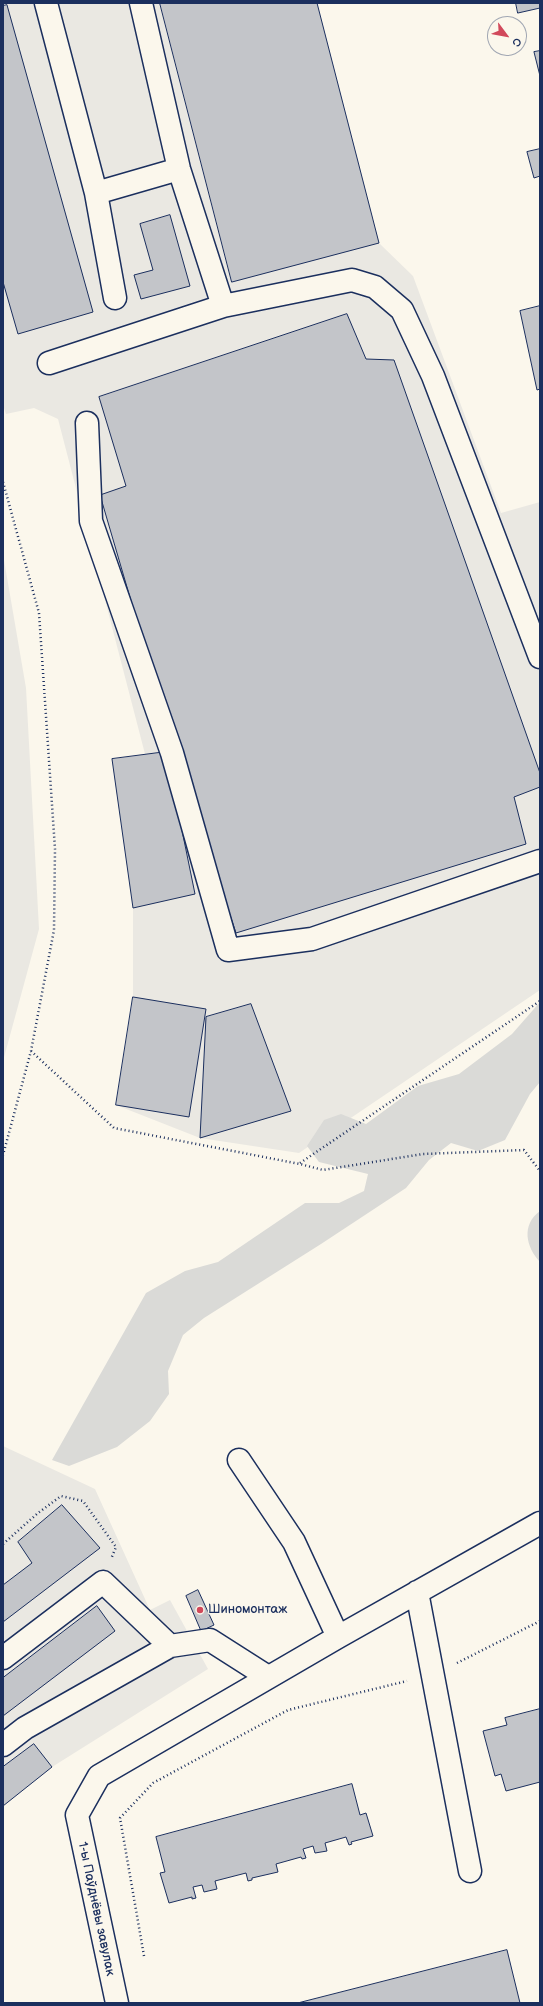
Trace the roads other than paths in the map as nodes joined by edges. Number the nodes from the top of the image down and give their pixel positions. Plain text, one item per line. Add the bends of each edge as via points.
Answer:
1 (46, 3) edge
2 (141, 3) edge
3 (179, 169) junction
4 (96, 193) junction
5 (115, 298) dead end
6 (222, 306) junction
7 (49, 364) dead end
8 (87, 423) dead end
9 (540, 657) edge
10 (540, 861) edge
11 (239, 1460) dead end
12 (540, 1523) edge
13 (417, 1592) junction
14 (338, 1636) junction
15 (170, 1646) junction
16 (3, 1658) edge
17 (268, 1677) junction
18 (3, 1745) edge
19 (470, 1871) dead end
20 (117, 2003) edge

1 - 4 street
2 - 3 street
3 - 4 street
3 - 6 street
4 - 5 street
6 - 7 street
6 - 9 street via 352,280 375,287 402,310 433,376
8 - 10 street via 91,521 172,753 228,950 312,939
11 - 14 street via 294,1542
12 - 13 street
13 - 14 street
13 - 19 street
14 - 17 street
15 - 16 street via 103,1582
15 - 17 street via 210,1640
15 - 18 street via 25,1728
17 - 20 street, 1-ы Паўднёвы завулак via 99,1776 76,1815

